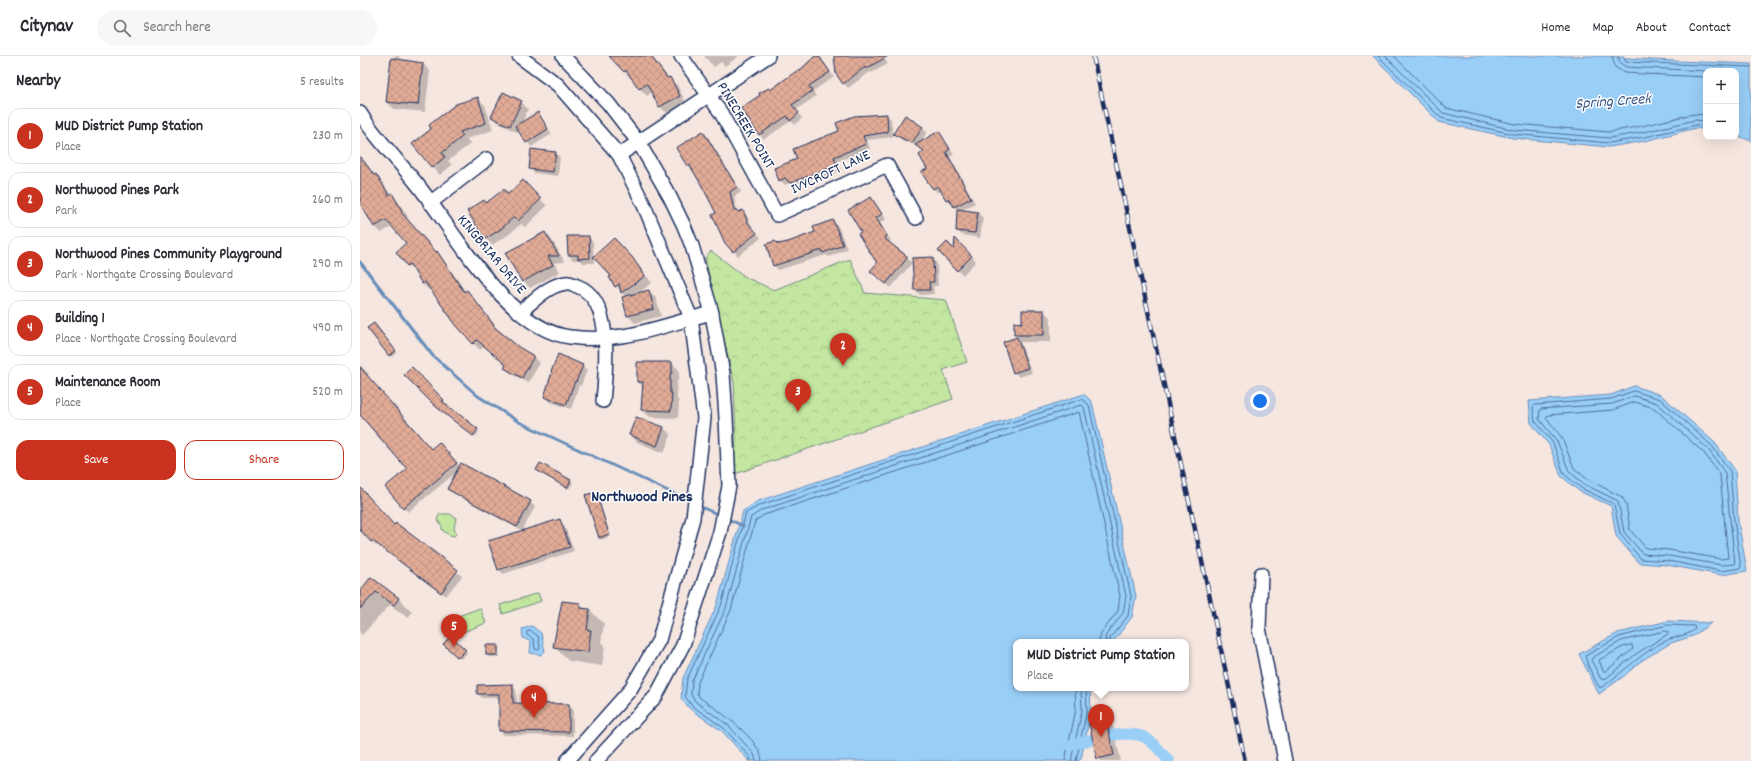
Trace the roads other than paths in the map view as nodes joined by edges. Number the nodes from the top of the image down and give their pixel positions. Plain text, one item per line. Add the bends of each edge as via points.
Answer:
1 (519, 56) edge
2 (563, 56) edge
3 (681, 56) edge
4 (768, 56) edge
5 (709, 96) junction
6 (360, 113) edge
7 (639, 143) junction
8 (620, 155) junction
9 (487, 159) dead end
10 (430, 202) junction
11 (777, 215) joint
12 (916, 218) dead end
13 (520, 312) junction
14 (712, 312) junction
15 (691, 318) junction
16 (606, 338) junction
17 (603, 401) dead end
18 (1261, 574) dead end
19 (1284, 756) edge
20 (567, 761) edge
21 (596, 761) edge

1 - 8 street via 558,85
2 - 7 street via 608,103
3 - 5 street, PINECREEK POINT
4 - 5 street
5 - 7 street
5 - 11 street, PINECREEK POINT
6 - 10 street, KINGBRIAR DRIVE via 368,127
7 - 8 street
7 - 14 street via 684,226
8 - 15 street
9 - 10 street
10 - 13 street, KINGBRIAR DRIVE via 458,243 510,305
11 - 12 street, IVYCROFT LANE via 887,165
13 - 16 street, KINGBRIAR DRIVE via 552,333 570,337
13 - 16 street via 553,286 568,282 586,289 596,301
14 - 15 street, KINGBRIAR DRIVE
14 - 21 street via 720,352 728,486 720,532 683,645 656,696
15 - 16 street, KINGBRIAR DRIVE via 651,332 629,337
15 - 20 street via 704,418 693,518 675,588 659,640 630,690
16 - 17 street
18 - 19 street via 1259,628

